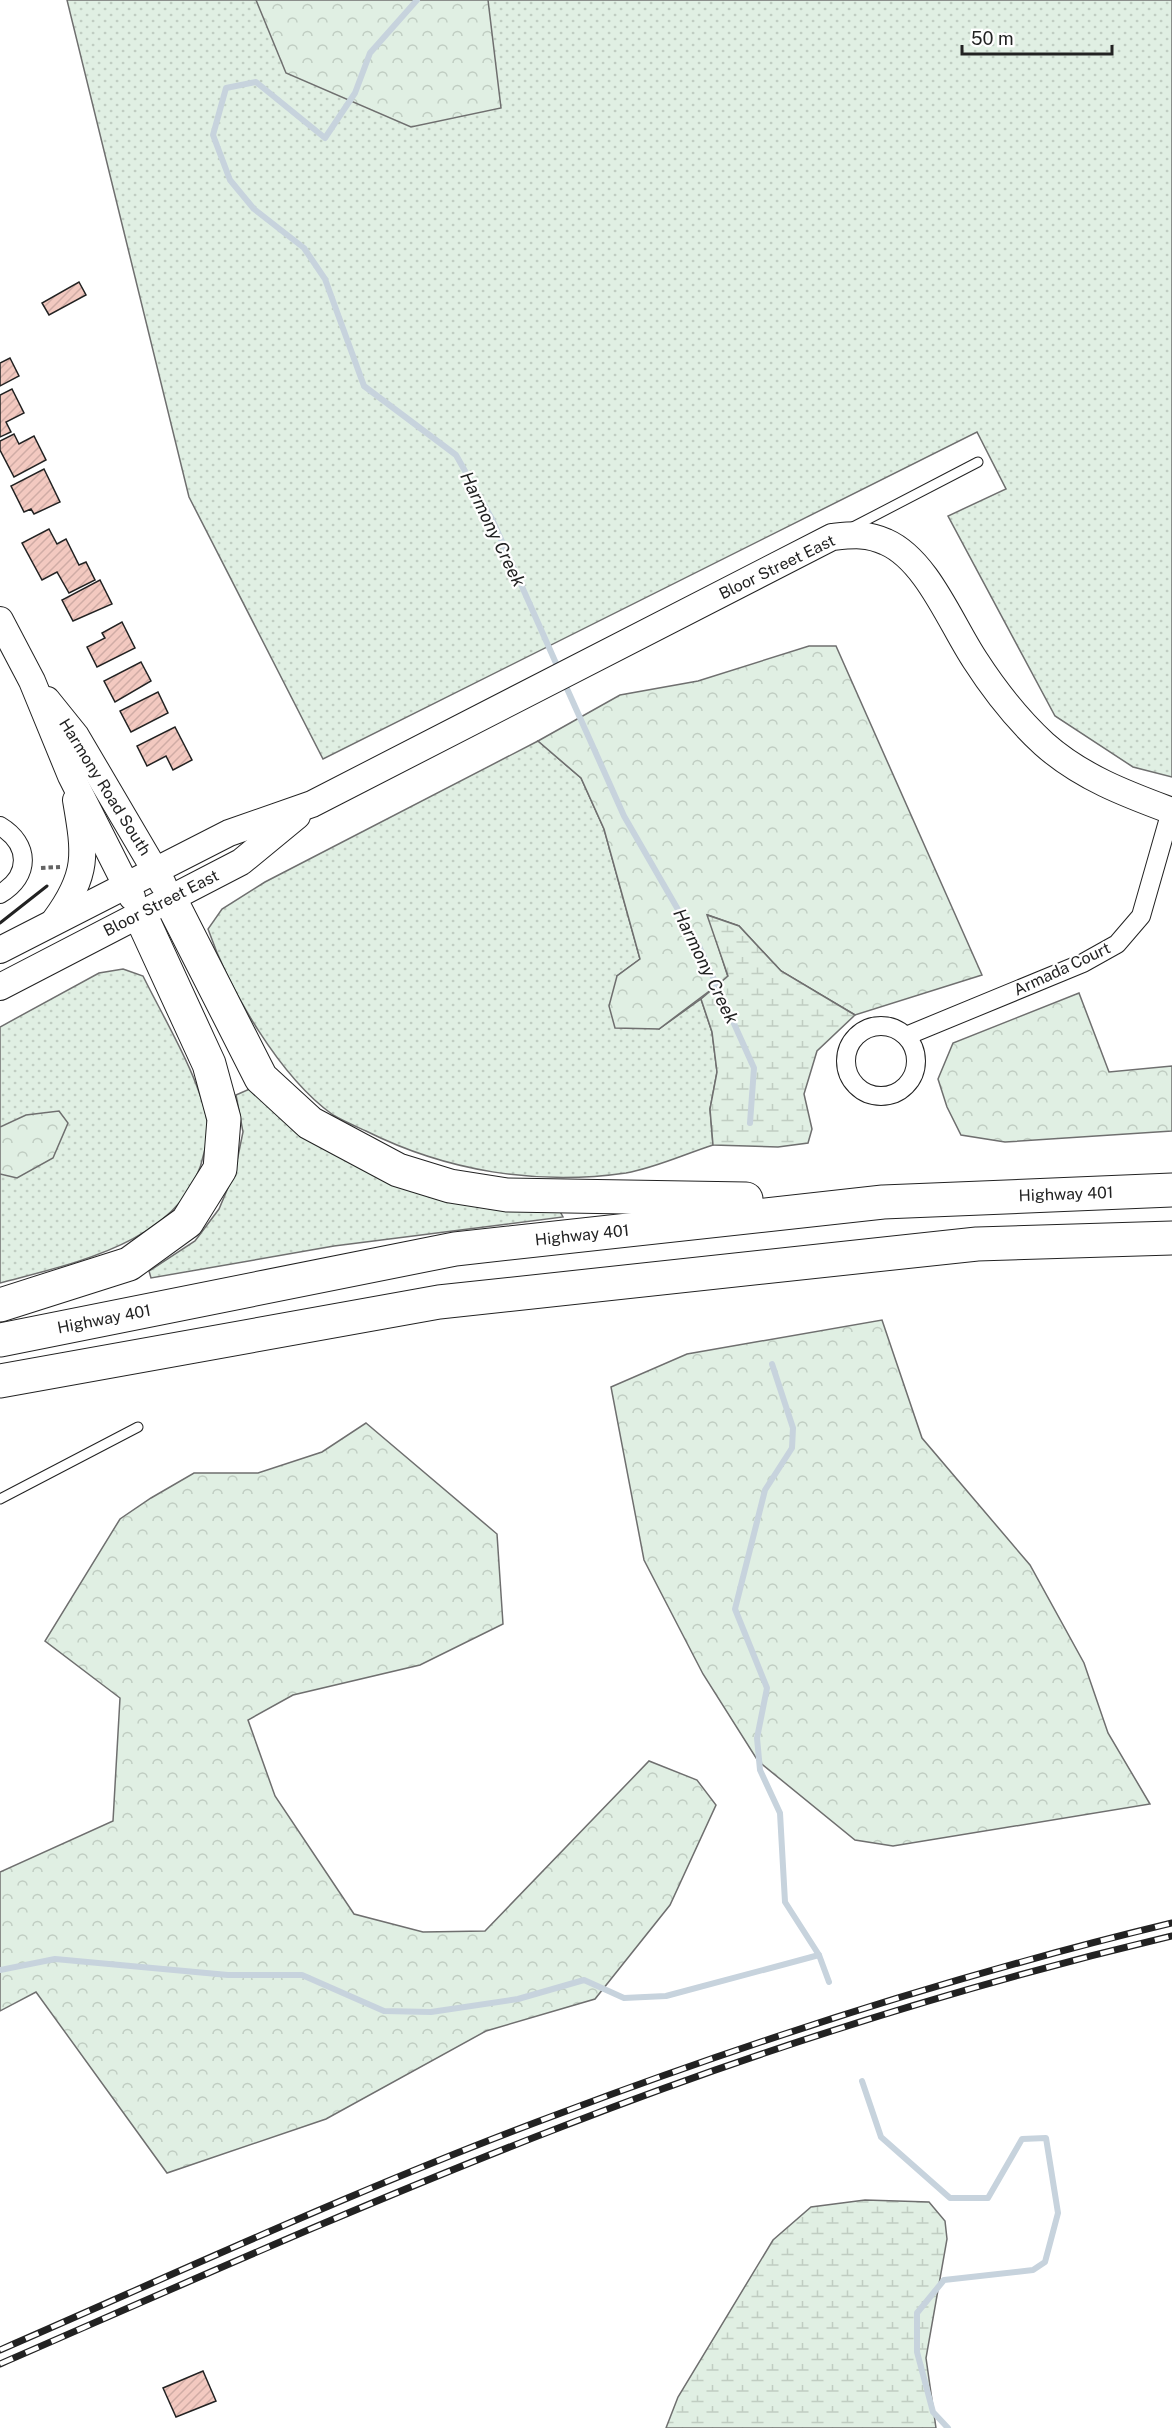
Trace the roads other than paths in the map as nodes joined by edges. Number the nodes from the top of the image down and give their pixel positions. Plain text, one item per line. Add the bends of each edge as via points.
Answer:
1 (978, 462) dead end
2 (832, 537) junction
3 (0, 620) edge
4 (32, 681) junction
5 (71, 776) junction
6 (312, 804) junction
7 (1172, 811) edge
8 (0, 826) edge
9 (156, 868) junction
10 (126, 883) junction
11 (0, 894) edge
12 (170, 899) junction
13 (140, 914) junction
14 (53, 923) junction
15 (0, 950) edge
16 (0, 987) edge
17 (906, 1036) dead end
18 (1172, 1190) edge
19 (883, 1202) junction
20 (1172, 1238) edge
21 (0, 1305) edge
22 (0, 1340) edge
23 (0, 1381) edge
24 (138, 1427) dead end
25 (0, 1499) edge

1 - 2 lane
2 - 6 main road, Bloor Street East
2 - 7 main road, Bloor Street East via 863,534 888,543 902,554 929,582 992,686 1044,744 1097,782
3 - 4 main road, Harmony Road South
4 - 5 main road, Harmony Road South
4 - 9 main road, Harmony Road South via 76,736
5 - 10 main road, Harmony Road South
5 - 14 main road via 84,846 71,898
6 - 9 main road, Bloor Street East via 229,832
6 - 12 main road, Bloor Street East via 241,862
7 - 17 street, Armada Court via 1141,916 1117,944 1083,963
8 - 11 street via 18,842 23,854 22,869 11,888
9 - 10 main road, Bloor Street East
9 - 12 main road, Harmony Road South
10 - 13 main road, Harmony Road South
10 - 14 main road, Bloor Street East
12 - 13 main road, Bloor Street East
12 - 19 highway via 261,1078 310,1123 398,1170 450,1186 507,1195
13 - 16 main road, Bloor Street East
13 - 21 highway via 208,1064 224,1119 220,1169 187,1222 129,1264
14 - 15 main road, Bloor Street East
18 - 19 highway, Highway 401
19 - 22 highway, Highway 401 via 455,1249
20 - 23 highway via 977,1244 439,1302
24 - 25 lane

